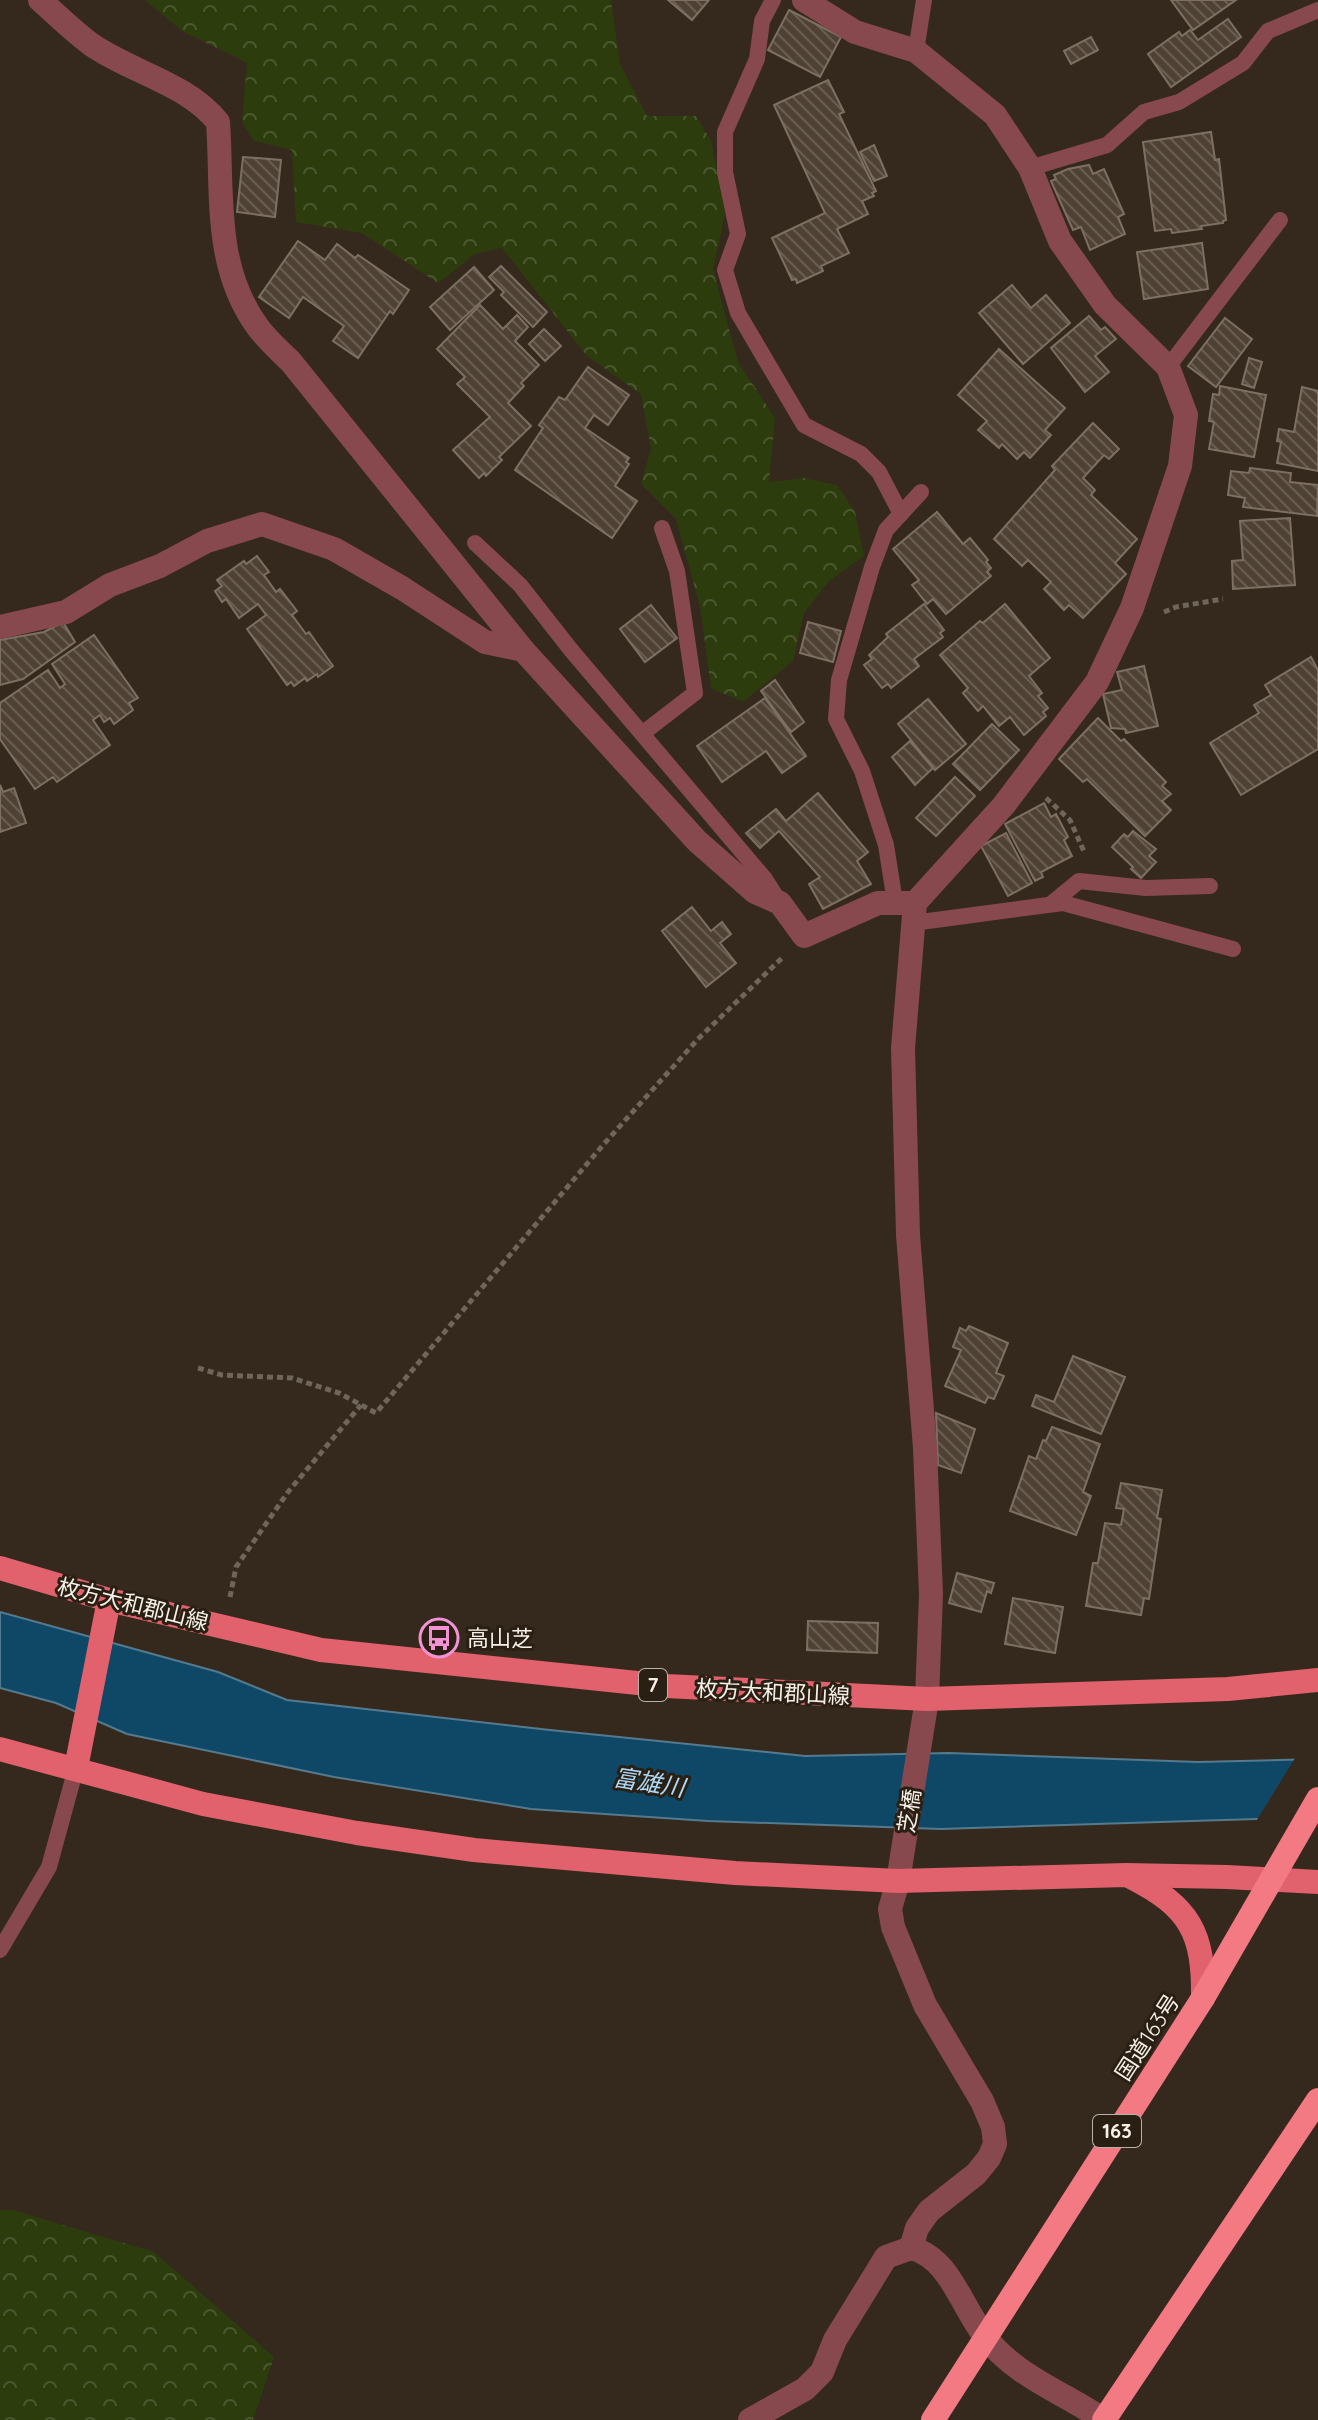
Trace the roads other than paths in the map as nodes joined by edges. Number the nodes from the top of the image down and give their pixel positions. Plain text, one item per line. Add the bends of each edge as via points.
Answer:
1 (40, 0) edge
2 (773, 0) edge
3 (804, 0) edge
4 (924, 0) edge
5 (1318, 10) edge
6 (916, 51) junction
7 (1030, 168) junction
8 (1280, 220) dead end
9 (1168, 367) junction
10 (921, 492) dead end
11 (901, 514) junction
12 (662, 528) dead end
13 (475, 543) dead end
14 (0, 627) edge
15 (523, 650) junction
16 (643, 733) junction
17 (1210, 886) dead end
18 (780, 903) junction
19 (1050, 905) junction
20 (908, 909) junction
21 (1233, 949) dead end
22 (0, 1568) edge
23 (109, 1600) junction
24 (1318, 1680) edge
25 (927, 1699) junction
26 (0, 1749) edge
27 (76, 1768) junction
28 (1318, 1799) edge
29 (1126, 1875) junction
30 (1272, 1880) junction
31 (898, 1881) junction
32 (1318, 1882) edge
33 (0, 1950) edge
34 (1203, 1998) junction
35 (1318, 2100) edge
36 (911, 2248) junction
37 (985, 2337) junction
38 (750, 2420) edge
39 (933, 2420) edge
40 (1104, 2420) edge

1 - 15 street via 92,44 185,93 218,122 222,236 229,275 256,326 291,362
2 - 11 lane via 762,21 757,59 725,132 725,172 738,234 725,270 738,313 804,425 861,454 879,472
3 - 6 street via 855,32
4 - 6 lane
5 - 7 lane via 1268,31 1243,63 1179,102 1144,112 1107,145
6 - 7 street via 995,115
7 - 9 street via 1060,241 1105,305
8 - 9 lane
9 - 20 street via 1186,415 1180,466 1132,608 1097,682 1004,805
10 - 11 lane
11 - 20 lane via 886,530 872,567 839,680 836,719 862,771
12 - 16 lane via 677,571 695,693
13 - 16 lane via 520,585
14 - 15 street via 66,612 110,585 207,541 262,524 334,549 485,642
15 - 18 street via 697,841 755,892
16 - 18 lane
17 - 19 lane via 1146,888 1079,881
18 - 20 street via 804,936 878,903
19 - 20 lane
19 - 21 lane via 1063,903
20 - 25 street, 芝橋 via 908,1235 931,1594
22 - 23 main road, 枚方大和郡山線 / 7
23 - 25 main road, 枚方大和郡山線 / 7 via 321,1650 666,1686
23 - 27 main road
24 - 25 main road, 枚方大和郡山線 / 7 via 1228,1689
25 - 31 street, 芝橋
26 - 27 main road
27 - 31 main road via 203,1804 445,1846 735,1873
27 - 33 lane via 49,1867
28 - 30 highway, 国道163号 / 163
29 - 30 main road
29 - 31 main road
29 - 34 main road via 1173,1903 1190,1923 1200,1947
30 - 32 main road
30 - 34 highway, 国道163号 / 163
31 - 36 street, 芝橋 via 890,1909 893,1927 925,2005 982,2101 995,2144 976,2174 929,2211
34 - 37 highway, 国道163号 / 163
35 - 40 highway
36 - 37 street via 940,2265
36 - 38 street via 886,2257 835,2340 822,2372 805,2389
37 - 39 highway, 国道163号 / 163
37 - 40 street via 1022,2372

